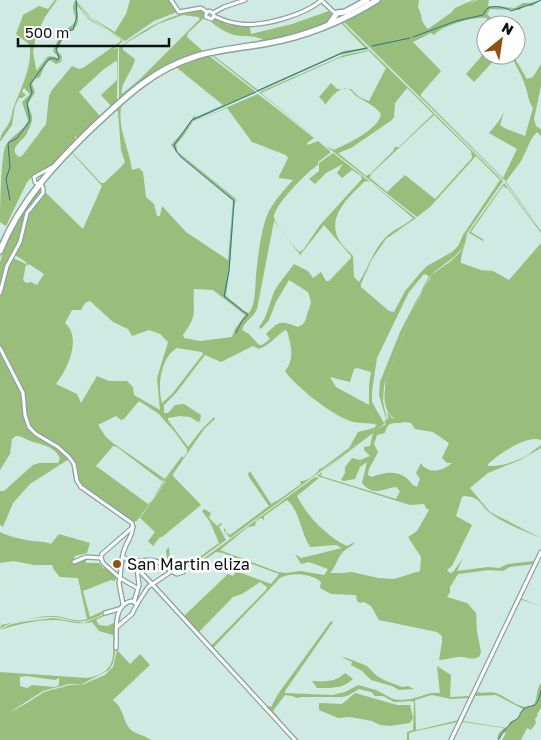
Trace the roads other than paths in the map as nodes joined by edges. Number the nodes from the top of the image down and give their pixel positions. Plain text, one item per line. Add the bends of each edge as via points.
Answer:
1 (171, 0) edge
2 (245, 0) edge
3 (322, 0) edge
4 (367, 0) edge
5 (376, 0) edge
6 (233, 2) edge
7 (207, 12) junction
8 (214, 14) junction
9 (339, 17) junction
10 (41, 186) junction
11 (0, 251) edge
12 (0, 293) edge
13 (0, 348) edge
14 (133, 526) junction
15 (541, 552) edge
16 (123, 556) junction
17 (101, 558) junction
18 (74, 562) dead end
19 (131, 562) junction
20 (138, 569) junction
21 (171, 571) junction
22 (183, 572) dead end
23 (120, 578) junction
24 (151, 585) junction
25 (138, 587) junction
26 (135, 603) junction
27 (123, 604) junction
28 (119, 609) junction
29 (105, 613) dead end
30 (117, 627) junction
31 (116, 648) dead end
32 (295, 740) edge
33 (451, 740) edge

1 - 7 street via 179,12 201,8
2 - 6 street
3 - 8 street via 300,13 258,24 234,23
3 - 9 street
4 - 9 main road
5 - 9 main road
6 - 8 street
7 - 8 street
7 - 8 street via 207,18 211,19
9 - 10 main road via 328,25 271,43 206,53 146,80 124,97 55,165
10 - 11 main road via 33,191
10 - 12 street via 42,196 27,213 20,242 7,266
13 - 14 street via 23,393 29,427 71,460 81,487 124,516
14 - 16 street
14 - 17 street
15 - 33 street
16 - 19 street
16 - 23 street
17 - 18 street via 86,557
17 - 23 street
19 - 20 street
19 - 21 street via 148,559
20 - 24 street
20 - 25 street
21 - 22 street
21 - 24 street
23 - 25 street
23 - 27 street
24 - 25 street
24 - 26 street
24 - 32 street
25 - 26 street
26 - 27 street
26 - 30 street via 132,614
27 - 28 street
28 - 29 street
28 - 30 street
30 - 31 street

